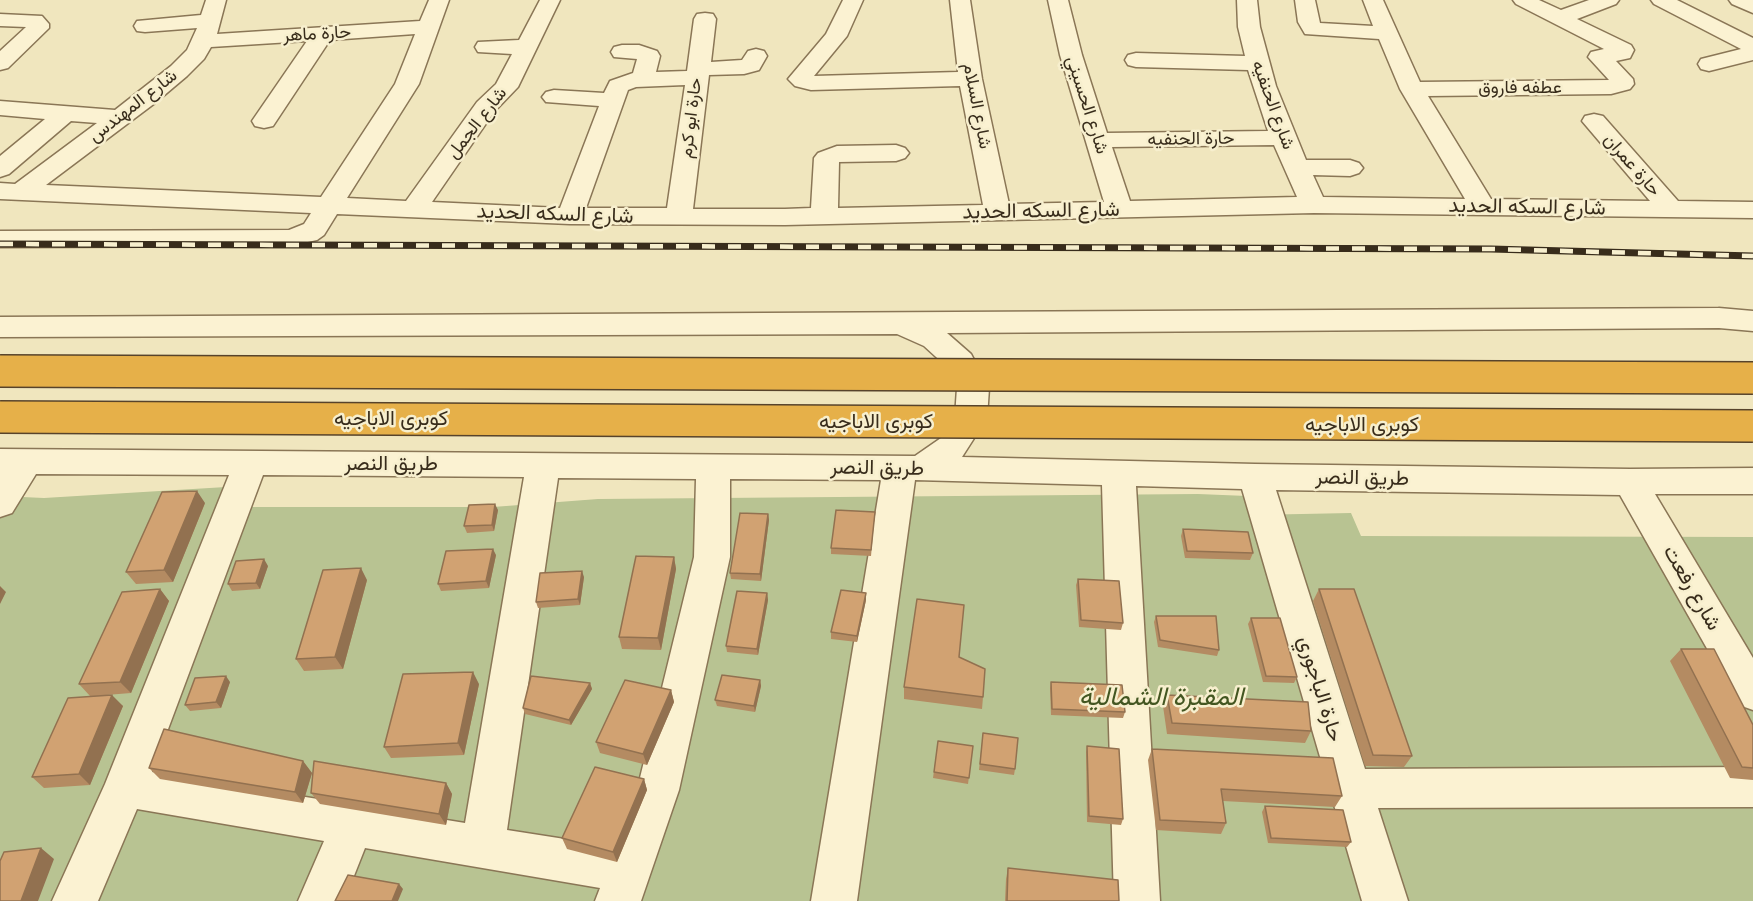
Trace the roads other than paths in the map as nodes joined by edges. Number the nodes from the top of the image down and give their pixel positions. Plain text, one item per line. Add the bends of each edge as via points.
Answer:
1 (439, 0) edge
2 (550, 0) edge
3 (853, 0) edge
4 (960, 0) edge
5 (1059, 0) edge
6 (1247, 0) edge
7 (1305, 0) edge
8 (1373, 0) edge
9 (1523, 0) edge
10 (1609, 0) edge
11 (1661, 0) edge
12 (1739, 0) edge
13 (1753, 7) edge
14 (1560, 18) junction
15 (705, 19) dead end
16 (0, 20) edge
17 (211, 21) edge
18 (145, 26) dead end
19 (429, 27) junction
20 (1386, 33) junction
21 (323, 34) junction
22 (486, 47) dead end
23 (526, 47) junction
24 (1753, 47) edge
25 (622, 52) dead end
26 (1753, 53) edge
27 (756, 56) dead end
28 (1136, 60) dead end
29 (782, 61) dead end
30 (0, 63) edge
31 (1257, 63) junction
32 (813, 64) junction
33 (1709, 64) dead end
34 (697, 73) junction
35 (643, 79) junction
36 (970, 79) junction
37 (1412, 89) junction
38 (554, 98) dead end
39 (612, 100) junction
40 (0, 108) edge
41 (64, 114) junction
42 (120, 118) junction
43 (264, 121) dead end
44 (1594, 121) dead end
45 (1283, 138) junction
46 (1099, 140) junction
47 (896, 153) dead end
48 (1296, 167) junction
49 (0, 168) edge
50 (1350, 168) dead end
51 (11, 191) edge
52 (330, 205) junction
53 (1314, 205) junction
54 (1483, 207) junction
55 (1670, 208) junction
56 (414, 209) junction
57 (1119, 209) junction
58 (1753, 210) edge
59 (998, 212) junction
60 (570, 216) junction
61 (679, 216) junction
62 (824, 216) junction
63 (0, 239) edge
64 (1753, 321) edge
65 (901, 324) junction
66 (0, 327) edge
67 (0, 371) edge
68 (1753, 378) edge
69 (0, 417) edge
70 (1753, 426) edge
71 (13, 461) edge
72 (251, 463) junction
73 (543, 465) junction
74 (713, 466) junction
75 (911, 468) junction
76 (1118, 473) junction
77 (1256, 477) junction
78 (1753, 481) edge
79 (1630, 482) junction
80 (0, 504) edge
81 (1753, 693) edge
82 (125, 787) junction
83 (1753, 787) edge
84 (1350, 789) junction
85 (351, 825) junction
86 (483, 847) junction
87 (623, 886) edge
88 (75, 901) edge
89 (321, 901) edge
90 (834, 901) edge
91 (1137, 901) edge
92 (1385, 901) edge

1 - 19 street
2 - 23 street, شارع الجمل
3 - 32 street via 836,36
4 - 36 street, شارع السلام
5 - 46 street, شارع الحسيني via 1071,55
6 - 31 street, شارع الحنفيه
7 - 20 street via 1313,29
8 - 20 street
9 - 14 street
10 - 14 street
11 - 24 street
12 - 13 street
14 - 37 street, عطفه فاروق via 1623,50 1622,54 1599,57 1622,84
15 - 34 street, حارة ابو كرم
16 - 30 street via 38,24
17 - 18 street, حارة ماهر
17 - 21 street, حارة ماهر
17 - 42 street, شارع المهندس via 179,71
19 - 21 street, حارة ماهر
19 - 52 street via 407,84
20 - 37 street
21 - 43 street
22 - 23 street
23 - 56 street, شارع الجمل via 506,87 485,107
25 - 35 street via 649,56
26 - 33 street
27 - 34 street via 751,65
28 - 31 street
29 - 32 street
31 - 45 street, شارع الحنفيه
32 - 36 street via 800,79 811,83
34 - 35 street
34 - 61 street, حارة ابو كرم
35 - 39 street via 618,86
36 - 59 street, شارع السلام
37 - 54 street
38 - 39 street
39 - 60 street
40 - 41 street
41 - 42 street
41 - 49 street
42 - 51 street, شارع المهندس
44 - 55 street, حارة عمران
45 - 46 street, حارة الحنفيه
45 - 48 street, شارع الحنفيه
46 - 57 street, شارع الحسيني
47 - 62 street via 837,154 827,158
48 - 50 street
48 - 53 street, شارع الحنفيه
51 - 52 street, شارع السكه الحديد
52 - 56 street, شارع السكه الحديد
52 - 63 street via 314,229 300,237
53 - 54 street, شارع السكه الحديد
53 - 57 street, شارع السكه الحديد
54 - 55 street, شارع السكه الحديد
55 - 58 street, شارع السكه الحديد
56 - 60 street, شارع السكه الحديد
57 - 59 street, شارع السكه الحديد
59 - 62 street, شارع السكه الحديد
60 - 61 street, شارع السكه الحديد
61 - 62 street, شارع السكه الحديد
64 - 65 street via 1719,318
65 - 66 street
65 - 75 street via 935,339 960,361 973,388 971,418 953,446
67 - 68 highway, bridge
69 - 70 highway, كوبرى الاباجيه, bridge
71 - 72 street, طريق النصر
71 - 80 street
72 - 73 street, طريق النصر
72 - 82 street
73 - 74 street, طريق النصر
73 - 86 street
74 - 75 street, طريق النصر
74 - 87 street via 712,557 658,790
75 - 76 street, طريق النصر
75 - 90 street
76 - 77 street, طريق النصر
76 - 91 street
77 - 79 street, طريق النصر
77 - 84 street, حارة الباجوري
78 - 79 street, طريق النصر
79 - 81 street, شارع رفعت
82 - 85 street
82 - 88 street
83 - 84 street
84 - 92 street, حارة الباجوري
85 - 86 street
85 - 89 street
86 - 87 street

